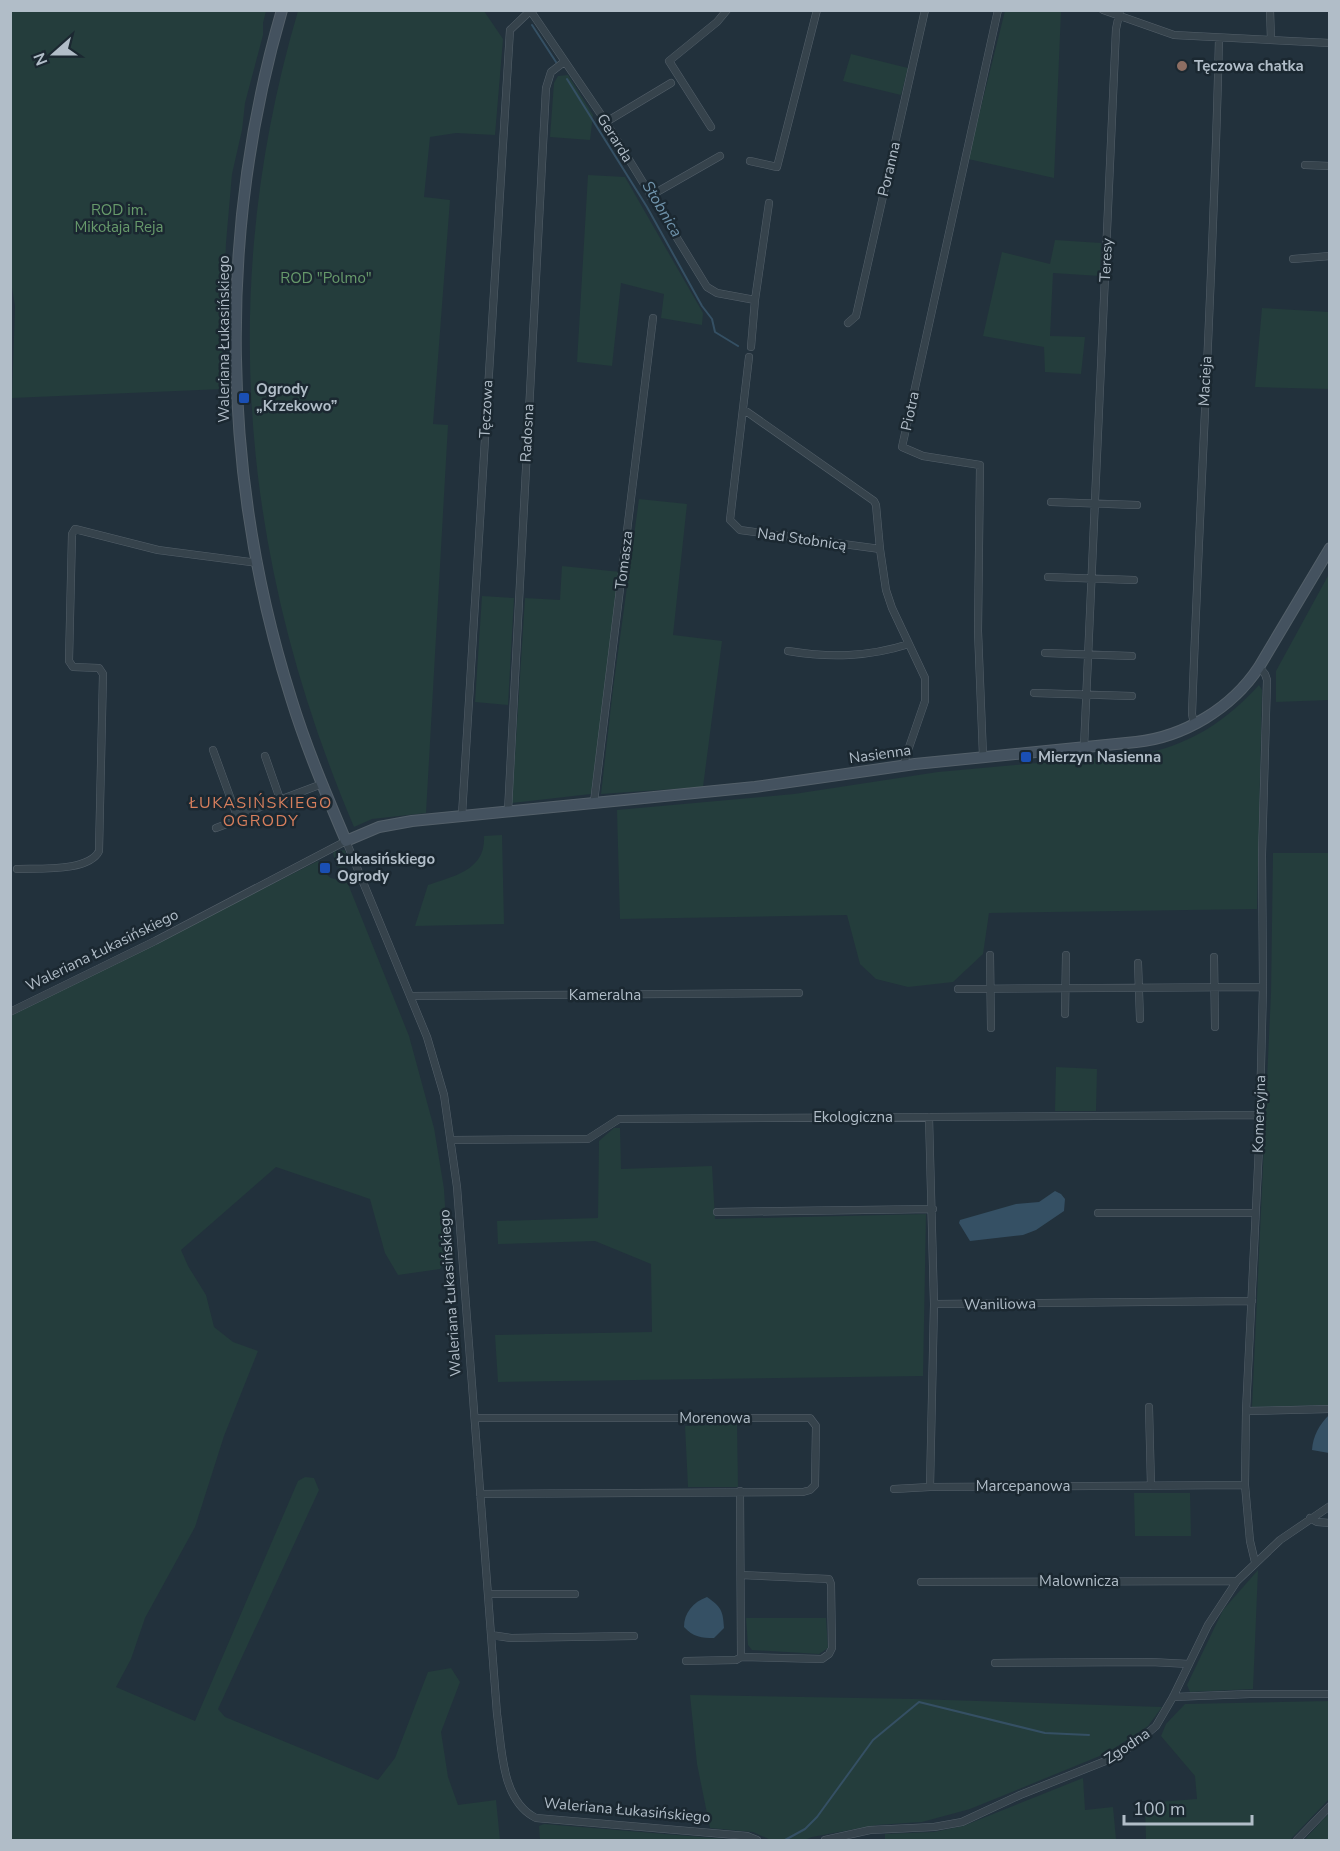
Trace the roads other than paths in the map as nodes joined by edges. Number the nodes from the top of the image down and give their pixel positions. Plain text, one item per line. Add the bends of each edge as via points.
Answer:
1 (282, 10) edge
2 (727, 10) edge
3 (817, 10) edge
4 (925, 10) edge
5 (998, 10) edge
6 (1102, 10) edge
7 (1270, 10) edge
8 (531, 11) edge
9 (1119, 14) edge
10 (1219, 38) junction
11 (1271, 40) junction
12 (1329, 43) edge
13 (564, 62) junction
14 (671, 83) dead end
15 (606, 122) junction
16 (711, 127) dead end
17 (720, 156) dead end
18 (750, 161) dead end
19 (1305, 165) dead end
20 (1329, 166) edge
21 (650, 196) junction
22 (769, 203) dead end
23 (1329, 256) edge
24 (1293, 259) dead end
25 (755, 300) junction
26 (653, 318) dead end
27 (848, 323) dead end
28 (751, 347) dead end
29 (749, 357) dead end
30 (742, 409) junction
31 (1051, 502) dead end
32 (1094, 504) junction
33 (1137, 505) dead end
34 (1329, 548) edge
35 (880, 549) junction
36 (258, 563) junction
37 (1048, 578) dead end
38 (1091, 579) junction
39 (1134, 580) dead end
40 (909, 644) junction
41 (788, 651) dead end
42 (1045, 653) dead end
43 (1088, 654) junction
44 (1132, 656) dead end
45 (1259, 667) junction
46 (1034, 693) dead end
47 (1087, 695) junction
48 (1132, 696) dead end
49 (1194, 724) junction
50 (1084, 747) junction
51 (213, 750) dead end
52 (265, 756) dead end
53 (983, 756) junction
54 (905, 765) junction
55 (322, 784) junction
56 (280, 799) junction
57 (594, 802) junction
58 (508, 811) junction
59 (462, 815) junction
60 (237, 816) junction
61 (216, 828) dead end
62 (346, 841) junction
63 (17, 869) dead end
64 (990, 955) dead end
65 (1066, 955) dead end
66 (1214, 957) dead end
67 (1138, 963) dead end
68 (1215, 987) junction
69 (1263, 987) junction
70 (1065, 988) junction
71 (1139, 988) junction
72 (958, 989) dead end
73 (990, 989) junction
74 (799, 993) dead end
75 (411, 996) junction
76 (10, 1012) edge
77 (1065, 1014) dead end
78 (1140, 1019) dead end
79 (1215, 1027) dead end
80 (991, 1028) dead end
81 (1260, 1115) junction
82 (929, 1117) junction
83 (452, 1140) junction
84 (933, 1209) junction
85 (717, 1212) dead end
86 (1098, 1213) dead end
87 (1255, 1213) junction
88 (1252, 1301) junction
89 (934, 1304) junction
90 (1149, 1407) dead end
91 (1329, 1409) edge
92 (1246, 1411) junction
93 (475, 1418) junction
94 (1245, 1485) junction
95 (930, 1486) junction
96 (1151, 1486) junction
97 (894, 1489) dead end
98 (740, 1491) junction
99 (480, 1494) junction
100 (1329, 1506) edge
101 (1310, 1518) junction
102 (1329, 1523) edge
103 (1255, 1562) junction
104 (741, 1575) junction
105 (1237, 1581) junction
106 (921, 1582) dead end
107 (489, 1594) junction
108 (575, 1594) dead end
109 (491, 1635) junction
110 (634, 1636) dead end
111 (741, 1657) junction
112 (686, 1661) dead end
113 (995, 1663) dead end
114 (1190, 1664) junction
115 (1329, 1694) edge
116 (1173, 1697) junction
117 (1329, 1806) edge
118 (758, 1840) edge
119 (825, 1840) edge
120 (1297, 1840) edge

1 - 36 street, Waleriana Łukasińskiego via 252,138 237,280 240,428
2 - 16 street via 669,61
3 - 18 street via 777,167
4 - 27 street, Poranna via 856,316
5 - 53 street, Piotra via 902,447 923,456 980,465 978,631
6 - 9 street
7 - 11 street
8 - 13 street, Gerarda
8 - 59 street, Tęczowa via 510,30
9 - 10 street via 1174,34
9 - 32 street, Teresy
10 - 11 street
10 - 49 street, Macieja
11 - 12 street
13 - 15 street, Gerarda
13 - 58 street, Radosna via 551,72 546,88
14 - 15 street
15 - 21 street, Gerarda
17 - 21 street
19 - 20 street
21 - 25 street, Gerarda via 707,287 717,294
22 - 25 street
23 - 24 street
25 - 28 street
26 - 57 street, Tomasza
29 - 30 street, Nad Stobnicą
30 - 35 street via 874,501
30 - 35 street, Nad Stobnicą via 730,520 740,530
31 - 32 street
32 - 33 street
32 - 38 street, Teresy
34 - 45 street, Nasienna
35 - 40 street via 886,590
36 - 55 street, Waleriana Łukasińskiego via 290,696
36 - 63 street via 158,550 75,529 69,661 74,668 99,668 103,674 99,851 82,865
37 - 38 street
38 - 39 street
38 - 43 street, Teresy
40 - 41 street via 844,657
40 - 54 street via 925,678 926,692
42 - 43 street
43 - 44 street
43 - 47 street, Teresy
45 - 49 street, Nasienna via 1237,694
45 - 69 street, Komercyjna via 1267,680
46 - 47 street
47 - 48 street
47 - 50 street, Teresy
49 - 50 street, Nasienna via 1153,740
50 - 53 street, Nasienna
51 - 60 street
52 - 56 street
53 - 54 street, Nasienna
54 - 57 street, Nasienna via 771,786
55 - 56 street
55 - 62 street, Waleriana Łukasińskiego
56 - 60 street
57 - 58 street, Nasienna
58 - 59 street, Nasienna
59 - 62 street, Nasienna via 387,825
60 - 61 street
62 - 75 street, Waleriana Łukasińskiego
62 - 76 street, Waleriana Łukasińskiego
64 - 73 street
65 - 70 street
66 - 68 street
67 - 71 street
68 - 69 street
68 - 71 street
68 - 79 street
69 - 81 street, Komercyjna
70 - 71 street
70 - 73 street
70 - 77 street
71 - 78 street
72 - 73 street
73 - 80 street
74 - 75 street, Kameralna
75 - 83 street, Waleriana Łukasińskiego via 439,1075
81 - 82 street, Ekologiczna
81 - 87 street, Komercyjna
82 - 83 street, Ekologiczna via 619,1119 588,1139
82 - 84 street
83 - 93 street, Waleriana Łukasińskiego
84 - 85 street
84 - 89 street
86 - 87 street
87 - 88 street, Komercyjna
88 - 89 street, Waniliowa
88 - 92 street, Komercyjna
89 - 95 street
90 - 96 street
91 - 92 street
92 - 94 street, Komercyjna
93 - 98 street, Morenowa via 814,1421 815,1485 810,1490
93 - 99 street, Waleriana Łukasińskiego
94 - 96 street, Marcepanowa
94 - 103 street, Komercyjna
95 - 96 street, Marcepanowa
95 - 97 street, Marcepanowa
98 - 99 street, Morenowa
98 - 104 street
99 - 107 street, Waleriana Łukasińskiego
100 - 101 street, Zgodna
101 - 102 street
101 - 103 street, Zgodna
103 - 105 street, Zgodna
104 - 111 street
104 - 111 street via 829,1580 832,1648 822,1659
105 - 106 street, Malownicza
105 - 114 street, Zgodna via 1212,1618
107 - 108 street
107 - 109 street, Waleriana Łukasińskiego
109 - 110 street
109 - 118 street, Waleriana Łukasińskiego via 505,1765 514,1796 523,1810 536,1818
111 - 112 street
113 - 114 street
114 - 116 street, Zgodna
115 - 116 street
116 - 119 street, Zgodna via 1156,1726 1113,1758 962,1822 870,1830
117 - 120 street

